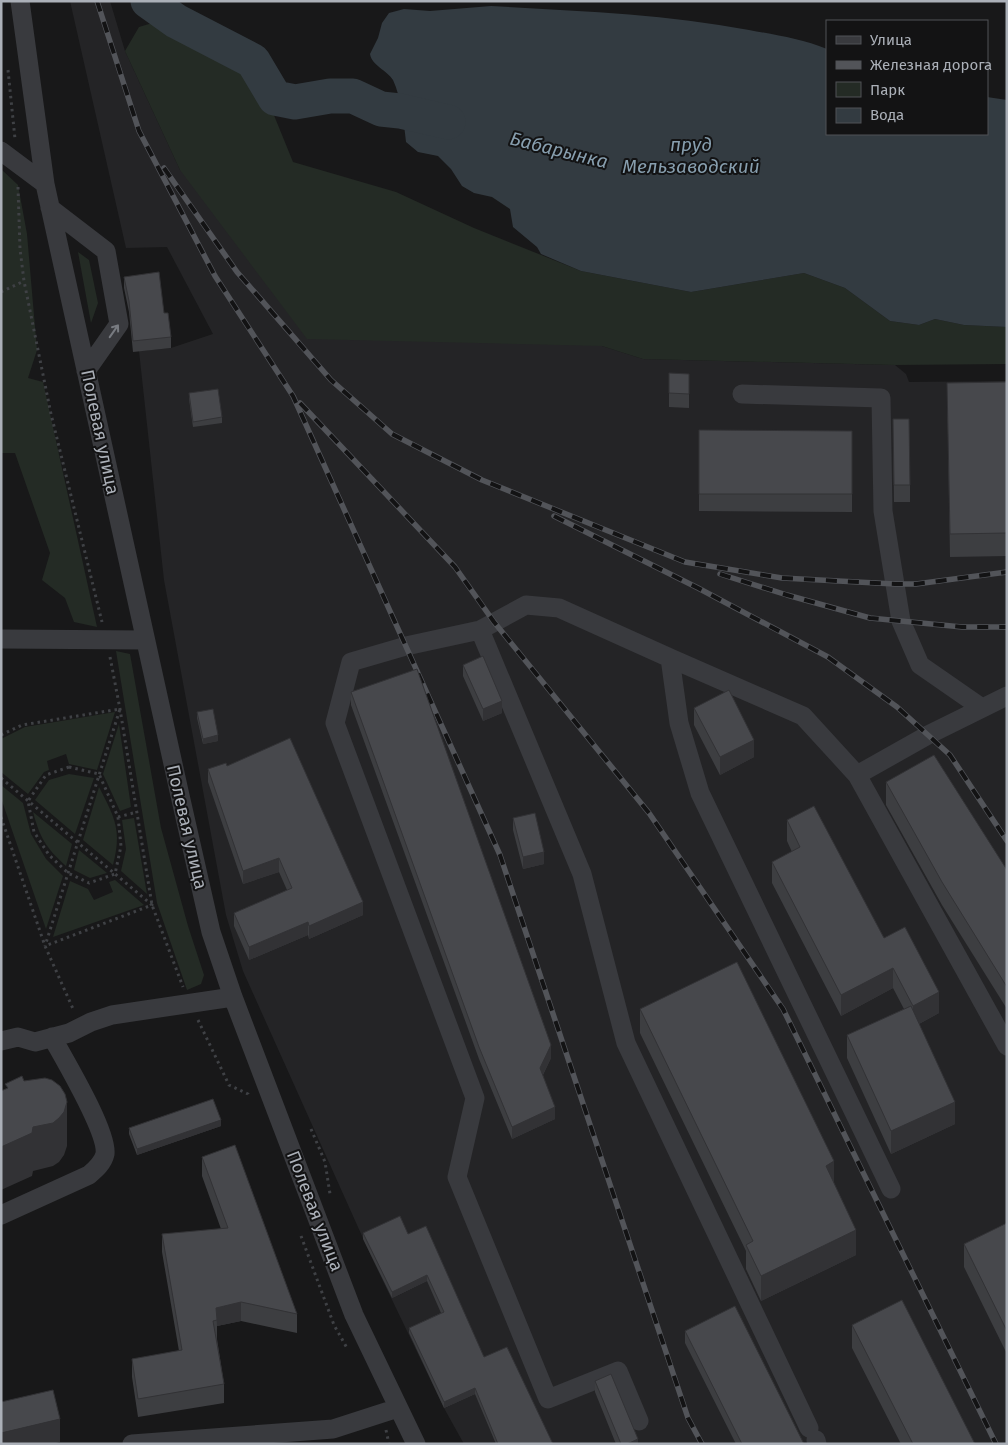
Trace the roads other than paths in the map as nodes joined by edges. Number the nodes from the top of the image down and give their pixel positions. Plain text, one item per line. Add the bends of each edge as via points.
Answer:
1 (20, 1) edge
2 (1, 151) edge
3 (45, 184) junction
4 (50, 208) junction
5 (86, 371) junction
6 (742, 394) dead end
7 (480, 630) junction
8 (1, 640) edge
9 (145, 640) junction
10 (670, 658) junction
11 (1007, 696) edge
12 (982, 708) junction
13 (857, 775) junction
14 (233, 997) junction
15 (52, 1037) junction
16 (1, 1041) edge
17 (1007, 1046) edge
18 (891, 1190) dead end
19 (1, 1215) edge
20 (398, 1408) junction
21 (639, 1421) dead end
22 (814, 1437) edge
23 (132, 1444) edge
24 (416, 1444) edge

1 - 3 street, Полевая улица
2 - 3 street
3 - 4 street, Полевая улица
4 - 5 street, Полевая улица
5 -> 4 street via 120,324 106,251
5 - 9 street, Полевая улица
6 - 12 street via 881,398 883,511 901,621 920,665
7 - 10 street via 526,605 559,608
7 - 21 street via 351,662 335,723 475,1098 456,1177 548,1399 618,1371
7 - 22 street via 582,874 626,1043
8 - 9 street
9 - 14 street, Полевая улица via 211,932
10 - 13 street via 803,716
10 - 18 street via 679,723 700,793
11 - 12 street
12 - 13 street
13 - 17 street
14 - 15 street via 112,1015
14 - 20 street, Полевая улица via 354,1315
15 - 16 street via 35,1042 18,1037
15 - 19 street via 93,1113 105,1149 103,1159 89,1175
20 - 23 street via 333,1429
20 - 24 street, Полевая улица

